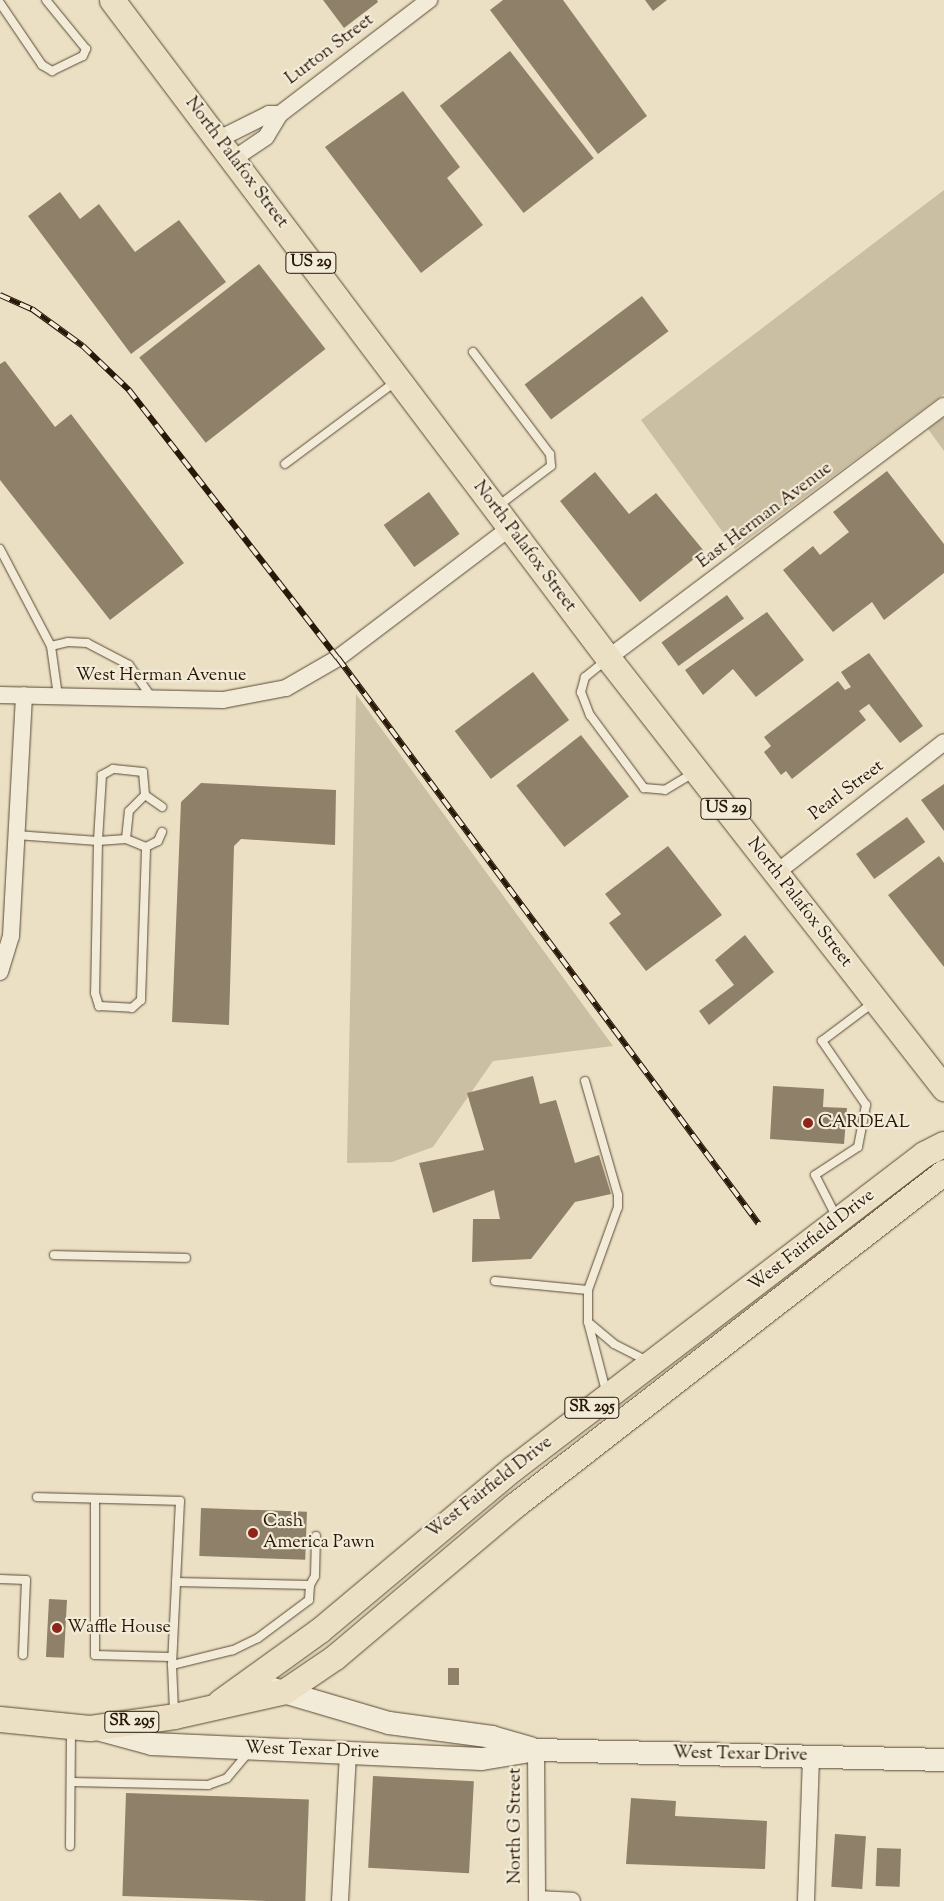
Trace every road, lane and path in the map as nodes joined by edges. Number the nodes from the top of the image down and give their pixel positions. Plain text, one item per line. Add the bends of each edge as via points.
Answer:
1 (46, 0) edge
2 (112, 0) edge
3 (0, 3) edge
4 (419, 3) edge
5 (280, 114) junction
6 (217, 140) junction
7 (232, 160) junction
8 (473, 352) dead end
9 (398, 379) junction
10 (944, 406) edge
11 (285, 464) dead end
12 (502, 518) junction
13 (0, 550) edge
14 (51, 646) junction
15 (608, 658) junction
16 (0, 695) edge
17 (24, 695) junction
18 (58, 696) junction
19 (152, 699) junction
20 (944, 742) edge
21 (696, 770) junction
22 (145, 795) junction
23 (162, 807) dead end
24 (162, 832) dead end
25 (16, 835) junction
26 (126, 839) junction
27 (98, 841) junction
28 (146, 847) junction
29 (776, 873) junction
30 (0, 972) edge
31 (876, 1001) junction
32 (585, 1081) dead end
33 (944, 1088) edge
34 (944, 1144) edge
35 (944, 1172) edge
36 (838, 1220) junction
37 (54, 1255) dead end
38 (186, 1258) dead end
39 (495, 1281) dead end
40 (588, 1290) junction
41 (588, 1322) junction
42 (651, 1363) junction
43 (607, 1396) junction
44 (37, 1497) dead end
45 (95, 1500) junction
46 (316, 1536) dead end
47 (0, 1579) edge
48 (176, 1582) junction
49 (310, 1585) junction
50 (23, 1655) dead end
51 (171, 1661) junction
52 (248, 1683) junction
53 (285, 1691) junction
54 (209, 1709) junction
55 (174, 1716) junction
56 (0, 1719) edge
57 (81, 1727) junction
58 (252, 1749) junction
59 (536, 1750) junction
60 (348, 1752) junction
61 (811, 1756) junction
62 (944, 1760) edge
63 (72, 1782) junction
64 (70, 1846) dead end
65 (537, 1900) edge
66 (340, 1901) edge
67 (572, 1901) edge
68 (806, 1901) edge

1 - 3 lane via 86,49 83,56 52,71 42,65
2 - 6 main road, North Palafox Street / US 29
4 - 5 street, Lurton Street
5 - 6 street, Lurton Street via 270,114
5 - 7 street, Lurton Street via 266,136
6 - 7 main road, North Palafox Street / US 29
7 - 9 main road, North Palafox Street / US 29
8 - 12 lane via 550,454 551,466
9 - 11 lane
9 - 12 main road, North Palafox Street / US 29
10 - 15 street, East Herman Avenue
12 - 15 main road, North Palafox Street / US 29
12 - 19 street, West Herman Avenue via 302,681 248,698
13 - 14 lane
14 - 18 lane
14 - 19 lane via 87,643 129,665
15 - 21 main road, North Palafox Street / US 29
15 - 21 lane via 585,677 581,692 590,715 644,788 665,790
16 - 17 street, West Herman Avenue
17 - 18 street, West Herman Avenue
17 - 25 street
18 - 19 street, West Herman Avenue
20 - 29 street, Pearl Street
21 - 29 main road, North Palafox Street / US 29
22 - 23 lane
22 - 26 lane via 129,811
22 - 27 lane via 143,772 113,770 102,775
24 - 28 lane via 158,841
25 - 27 lane
25 - 30 street via 11,936
26 - 27 lane
26 - 28 lane
27 - 28 lane via 94,993 99,1006 132,1008 141,1000
29 - 31 main road, North Palafox Street / US 29
31 - 33 main road, North Palafox Street / US 29
31 - 36 lane via 822,1041 866,1105 858,1147 815,1175
32 - 40 lane via 618,1194 618,1207
34 - 36 main road, West Fairfield Drive / SR 295
35 - 53 main road, West Fairfield Drive / SR 295 via 515,1505 335,1657
36 - 42 main road, West Fairfield Drive / SR 295
37 - 38 lane
39 - 40 lane
40 - 41 lane
41 - 42 lane via 614,1344
41 - 43 lane
42 - 43 main road, West Fairfield Drive / SR 295
43 - 52 main road, West Fairfield Drive / SR 295
44 - 45 lane
45 - 48 lane via 180,1502
45 - 51 lane via 96,1654
46 - 49 lane via 315,1576
47 - 50 lane via 26,1580
48 - 49 lane
48 - 51 lane
49 - 51 lane via 309,1600 289,1619 258,1638 233,1650
51 - 55 lane
52 - 53 main road, West Texar Drive
52 - 54 main road, West Fairfield Drive / SR 295
53 - 54 main road, SR 295
53 - 59 main road, West Texar Drive via 390,1723 492,1737
54 - 55 main road, West Fairfield Drive / SR 295
55 - 57 main road, West Fairfield Drive / SR 295
56 - 57 main road, West Fairfield Drive / SR 295
57 - 58 main road, West Texar Drive via 152,1744
57 - 63 lane
58 - 60 main road, West Texar Drive
58 - 63 lane via 227,1778 208,1785
59 - 60 main road, West Texar Drive via 482,1759
59 - 61 main road, West Texar Drive
59 - 65 street, North G Street
60 - 66 street
61 - 62 main road, West Texar Drive
61 - 68 street
63 - 64 lane
65 - 67 street

